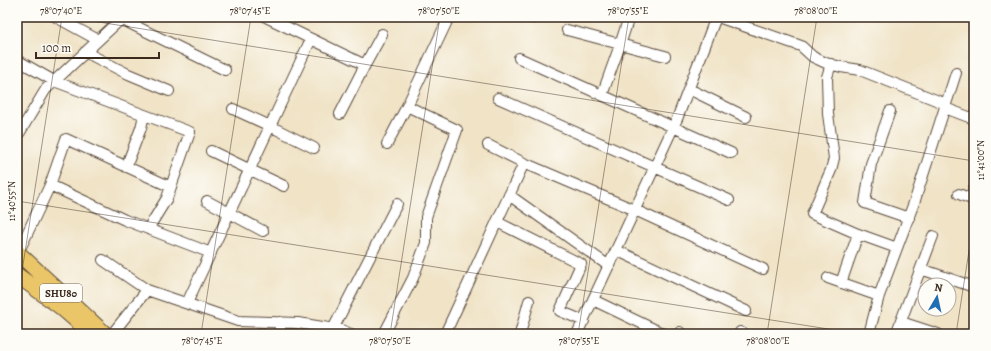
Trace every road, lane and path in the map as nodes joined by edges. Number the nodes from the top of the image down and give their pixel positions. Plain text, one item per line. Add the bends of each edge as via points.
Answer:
1 (56, 17) edge
2 (266, 17) edge
3 (449, 17) edge
4 (629, 17) edge
5 (717, 17) edge
6 (122, 18) edge
7 (567, 30) dead end
8 (382, 34) dead end
9 (311, 39) junction
10 (98, 40) junction
11 (620, 44) junction
12 (86, 52) junction
13 (665, 56) dead end
14 (519, 58) dead end
15 (17, 60) edge
16 (831, 64) junction
17 (365, 65) junction
18 (225, 70) dead end
19 (956, 73) dead end
20 (54, 81) junction
21 (689, 89) junction
22 (169, 91) dead end
23 (602, 95) junction
24 (498, 98) dead end
25 (407, 106) junction
26 (946, 106) junction
27 (233, 109) dead end
28 (890, 111) dead end
29 (340, 114) dead end
30 (144, 115) junction
31 (746, 117) dead end
32 (974, 119) edge
33 (270, 126) junction
34 (673, 127) junction
35 (17, 137) edge
36 (387, 144) dead end
37 (488, 145) dead end
38 (314, 148) dead end
39 (211, 151) dead end
40 (731, 154) dead end
41 (524, 163) junction
42 (126, 167) junction
43 (655, 167) junction
44 (250, 169) junction
45 (50, 185) junction
46 (284, 186) dead end
47 (171, 187) junction
48 (974, 188) edge
49 (959, 194) dead end
50 (509, 195) junction
51 (728, 200) dead end
52 (207, 201) dead end
53 (397, 204) dead end
54 (635, 210) junction
55 (229, 213) junction
56 (909, 218) junction
57 (497, 222) junction
58 (148, 229) junction
59 (263, 231) dead end
60 (858, 234) junction
61 (933, 236) dead end
62 (898, 248) junction
63 (616, 250) junction
64 (18, 253) edge
65 (211, 253) junction
66 (103, 260) dead end
67 (609, 266) junction
68 (763, 269) dead end
69 (920, 269) junction
70 (17, 275) edge
71 (828, 278) dead end
72 (841, 283) junction
73 (974, 287) edge
74 (147, 290) junction
75 (879, 296) junction
76 (593, 300) junction
77 (530, 302) dead end
78 (187, 303) junction
79 (746, 311) dead end
80 (584, 321) junction
81 (280, 322) junction
82 (901, 322) junction
83 (333, 329) junction
84 (91, 334) edge
85 (105, 334) edge
86 (112, 334) edge
87 (280, 334) edge
88 (351, 334) edge
89 (384, 334) edge
90 (445, 334) edge
91 (520, 334) edge
92 (577, 334) edge
93 (664, 334) edge
94 (869, 334) edge
95 (896, 334) edge
96 (938, 334) edge

1 - 10 street
2 - 9 street
3 - 25 street
4 - 11 street
5 - 16 street via 801,46 813,57
5 - 21 street
6 - 10 street
6 - 18 street
7 - 11 street
8 - 17 street
9 - 17 street
9 - 33 street
10 - 12 street
11 - 13 street
11 - 23 street
12 - 20 street
12 - 22 street via 126,74
14 - 23 street
15 - 20 street
16 - 26 street via 860,70
16 - 60 street via 827,77 828,114 834,158 812,214
17 - 29 street
19 - 26 street
20 - 30 street
20 - 35 street via 46,89
21 - 31 street
21 - 34 street
23 - 34 street
24 - 43 street
25 - 36 street
25 - 89 street via 457,130 426,217 426,243 421,257
26 - 32 street
26 - 56 street
27 - 33 street
28 - 56 street via 872,164 865,202
30 - 42 street
30 - 47 street via 190,132
33 - 38 street
33 - 44 street
34 - 40 street
34 - 43 street
37 - 41 street
39 - 44 street
41 - 50 street
41 - 54 street
42 - 45 street via 66,139
42 - 47 street
43 - 51 street
43 - 54 street
44 - 46 street
44 - 55 street
45 - 58 street
45 - 64 street
47 - 58 street
48 - 49 street via 971,199
50 - 57 street
50 - 67 street
52 - 55 street
53 - 83 street
54 - 63 street
54 - 68 street
55 - 59 street
55 - 65 street
56 - 62 street
57 - 80 street via 581,264 560,311
57 - 90 street
58 - 65 street
60 - 62 street
60 - 72 street
61 - 69 street
62 - 75 street
63 - 67 street
63 - 79 street
64 - 85 main road, SHU80
65 - 78 street
66 - 74 street
67 - 76 street
69 - 73 street
69 - 82 street
70 - 84 main road, SHU80 via 62,308
71 - 72 street
72 - 75 street
74 - 78 street
74 - 86 street
75 - 94 street
76 - 80 street
76 - 93 street
77 - 91 street
78 - 81 street via 238,321
80 - 92 street
81 - 83 street via 298,322
81 - 87 street
82 - 95 street
82 - 96 street
83 - 88 street

